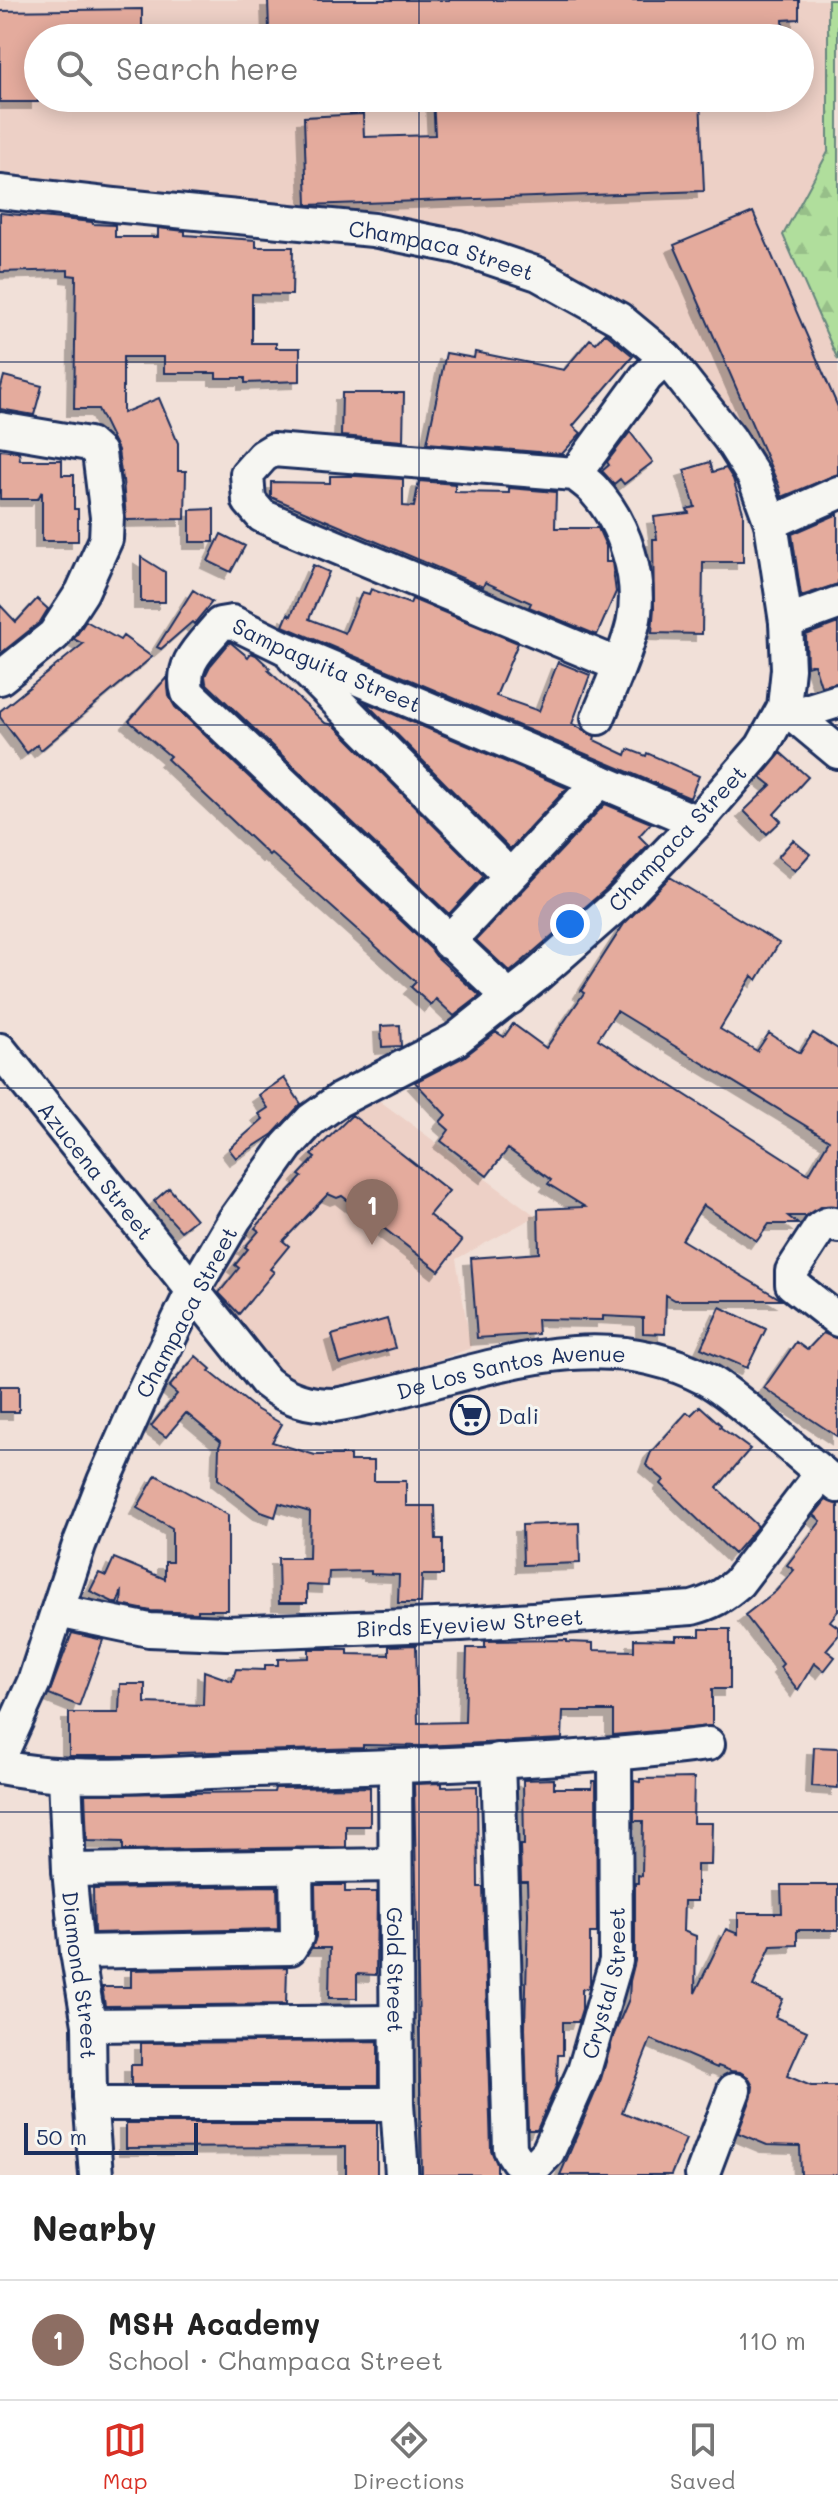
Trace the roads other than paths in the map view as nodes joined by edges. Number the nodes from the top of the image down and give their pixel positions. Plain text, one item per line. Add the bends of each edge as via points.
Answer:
1 (0, 192) edge
2 (666, 358) junction
3 (0, 429) edge
4 (575, 474) junction
5 (838, 493) edge
6 (771, 523) junction
7 (838, 603) edge
8 (786, 622) junction
9 (283, 647) junction
10 (619, 665) junction
11 (0, 678) edge
12 (838, 701) edge
13 (788, 711) junction
14 (598, 718) dead end
15 (838, 752) edge
16 (600, 781) junction
17 (697, 822) junction
18 (509, 875) junction
19 (448, 942) junction
20 (510, 998) junction
21 (0, 1050) edge
22 (838, 1226) edge
23 (192, 1292) junction
24 (838, 1320) edge
25 (830, 1480) edge
26 (58, 1611) junction
27 (708, 1744) dead end
28 (615, 1756) junction
29 (0, 1757) edge
30 (498, 1760) junction
31 (395, 1766) junction
32 (0, 1767) edge
33 (65, 1776) junction
34 (395, 1865) junction
35 (296, 1866) junction
36 (69, 1870) junction
37 (77, 1952) junction
38 (395, 2022) junction
39 (89, 2025) junction
40 (734, 2090) dead end
41 (91, 2104) junction
42 (397, 2104) junction
43 (96, 2175) edge
44 (402, 2175) edge
45 (702, 2175) edge

1 - 2 street, Champaca Street via 373,230 458,247 538,274 619,319
2 - 4 street via 646,377
2 - 6 street, Champaca Street via 730,439 754,477
3 - 11 street via 89,444 99,453 107,517 106,539 82,592 54,635
4 - 10 street via 594,491 627,547 635,583 633,622
4 - 10 street via 273,450 247,474 249,501 262,516
5 - 6 street
6 - 8 street, Champaca Street
7 - 8 street
8 - 13 street, Champaca Street
9 - 16 street, Sampaguita Street
9 - 18 street
9 - 19 street, Sampaguita Street via 232,622 220,624 185,668 188,693
10 - 14 street
12 - 13 street
13 - 15 street
13 - 17 street, Champaca Street
16 - 17 street, Sampaguita Street
16 - 18 street
17 - 20 street, Champaca Street via 619,903
18 - 19 street
19 - 20 street, Sampaguita Street
20 - 23 street, Champaca Street via 455,1040 311,1120 235,1219
21 - 23 street, Azucena Street
22 - 24 street via 826,1223 820,1228 791,1278
23 - 25 street, De Los Santos Avenue via 266,1382 302,1402 350,1402 535,1356 624,1353 707,1379
23 - 26 street, Champaca Street via 104,1481
25 - 26 street, Birds Eyeview Street via 724,1596 692,1608 227,1633 149,1630
26 - 29 street, Champaca Street
27 - 28 street
28 - 30 street
28 - 30 street, Crystal Street via 616,1961 584,2071 548,2152 527,2166 510,2149
30 - 31 street
31 - 33 street
31 - 34 street, Gold Street
32 - 33 street
33 - 36 street, Diamond Street
34 - 35 street
34 - 38 street, Gold Street
35 - 36 street
35 - 37 street via 297,1937 290,1948
36 - 37 street, Diamond Street
37 - 39 street, Diamond Street
38 - 39 street
38 - 42 street, Gold Street
39 - 41 street, Diamond Street
40 - 45 street
41 - 42 street
41 - 43 street, Diamond Street
42 - 44 street, Gold Street

